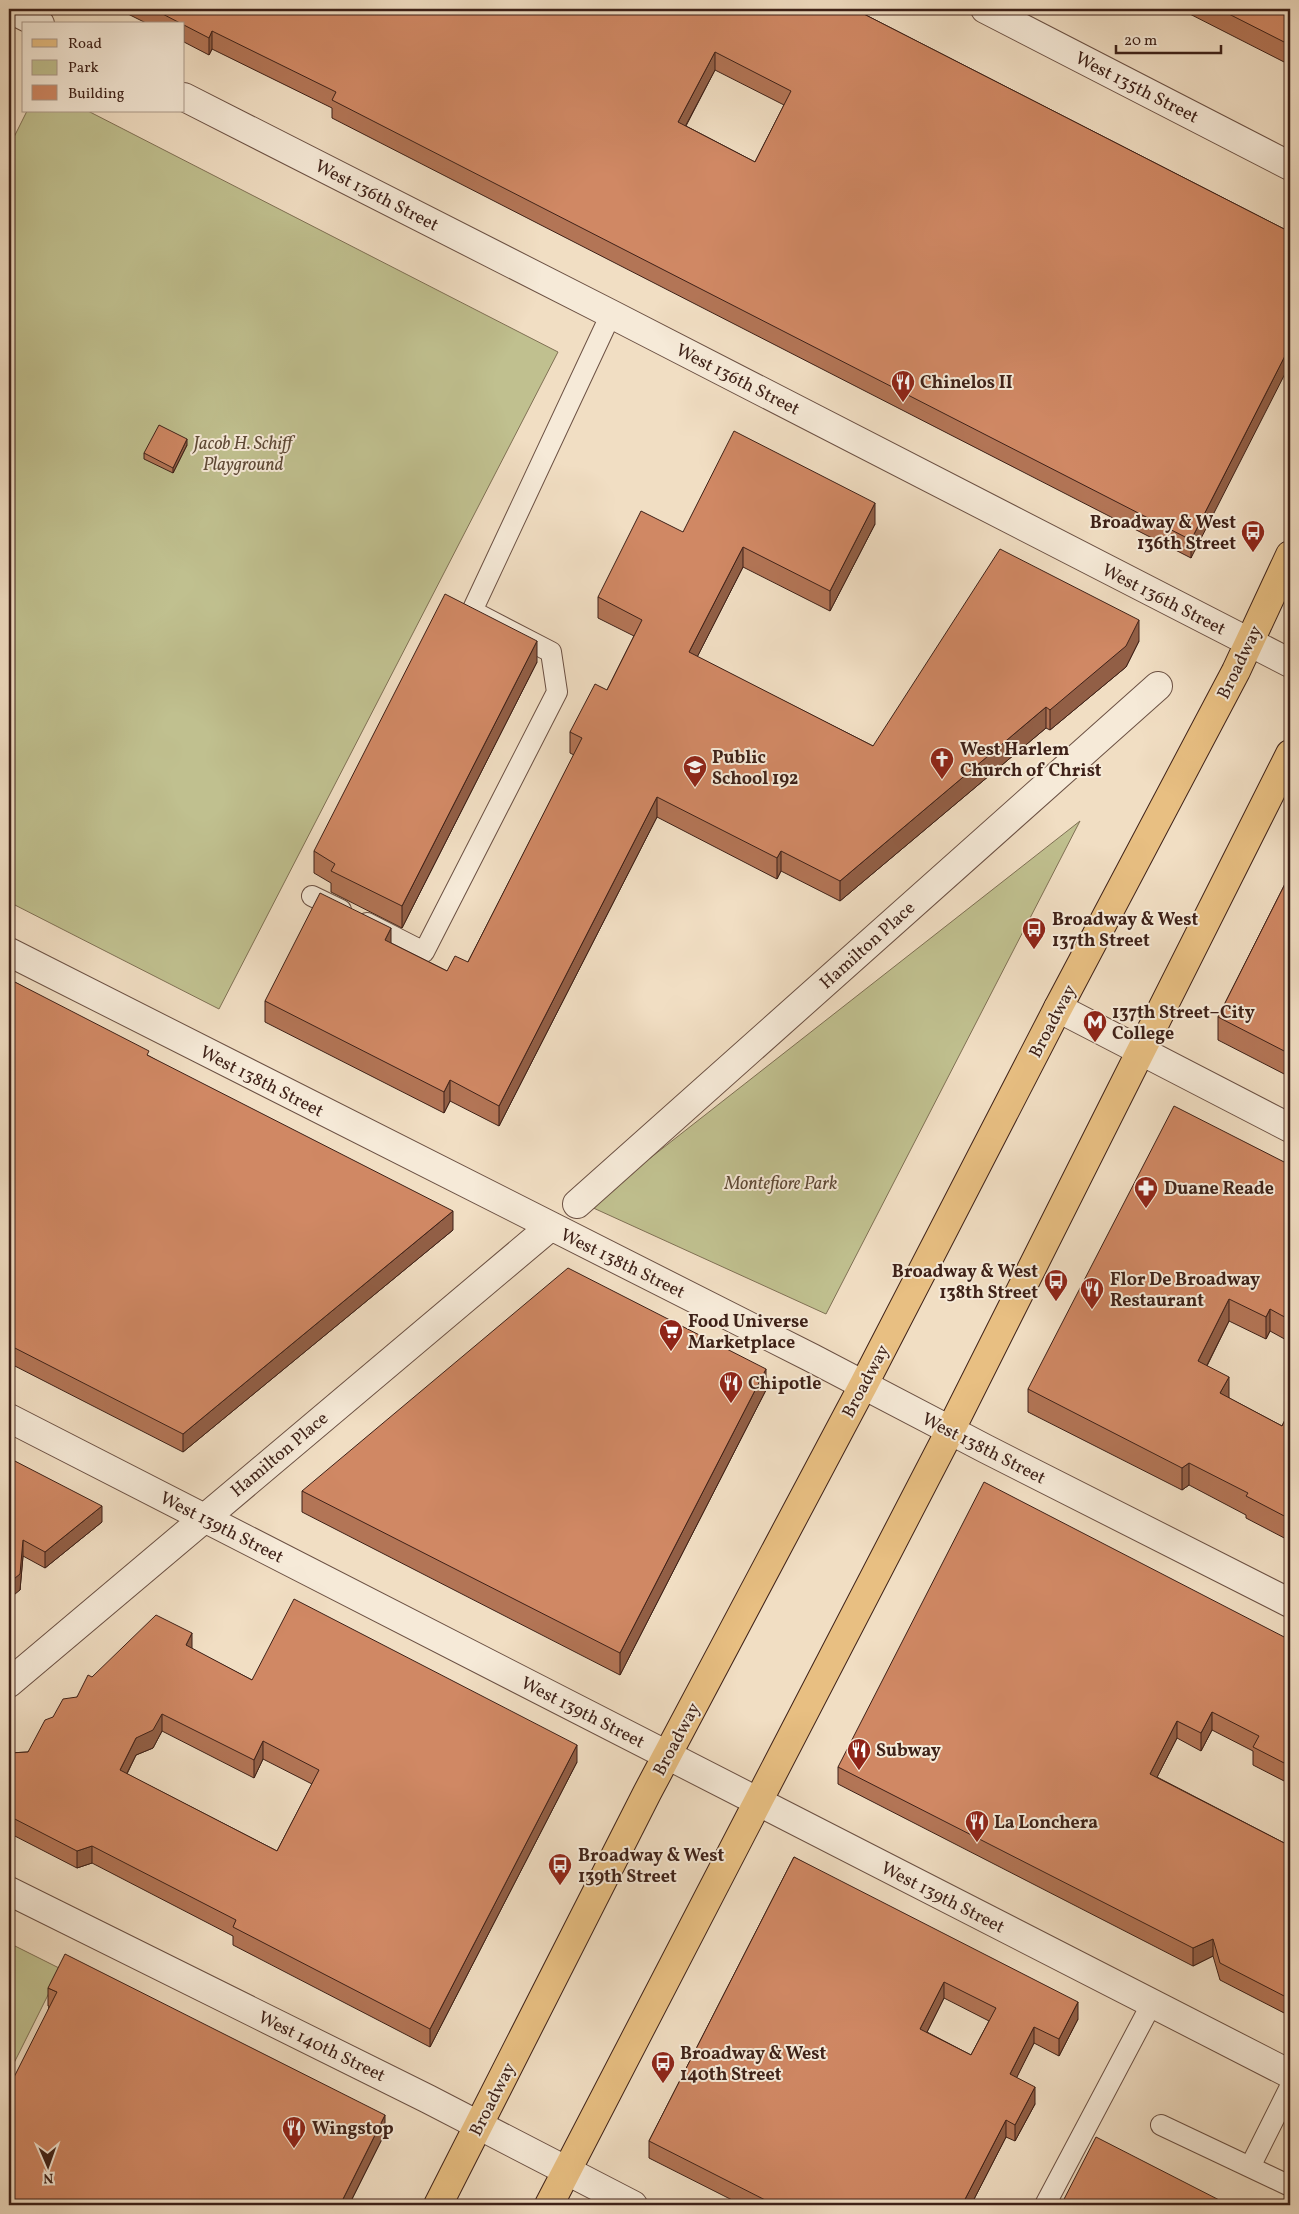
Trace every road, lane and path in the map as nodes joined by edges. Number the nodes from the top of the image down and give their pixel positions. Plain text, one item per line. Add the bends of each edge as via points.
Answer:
1 (10, 9) edge
2 (985, 9) edge
3 (36, 22) edge
4 (185, 98) edge
5 (1290, 166) edge
6 (611, 314) junction
7 (1290, 555) edge
8 (1249, 643) junction
9 (1290, 664) edge
10 (1158, 686) dead end
11 (1290, 754) edge
12 (312, 896) dead end
13 (9, 952) edge
14 (1058, 1008) junction
15 (1141, 1051) junction
16 (1290, 1128) edge
17 (576, 1204) dead end
18 (550, 1227) junction
19 (864, 1384) junction
20 (9, 1418) edge
21 (950, 1431) junction
22 (203, 1518) junction
23 (1290, 1603) edge
24 (9, 1683) edge
25 (667, 1755) junction
26 (756, 1801) junction
27 (9, 1891) edge
28 (1152, 2003) junction
29 (1290, 2074) edge
30 (1290, 2087) edge
31 (1161, 2125) dead end
32 (478, 2126) junction
33 (1250, 2167) junction
34 (565, 2172) junction
35 (1290, 2186) edge
36 (438, 2205) edge
37 (549, 2205) edge
38 (633, 2205) edge
39 (1045, 2205) edge

1 - 3 street
2 - 5 street, West 135th Street
4 - 6 street, West 136th Street
6 - 8 street, West 136th Street
6 - 12 lane via 472,611 551,652 557,692 438,926 424,952
7 - 8 main road, Broadway
8 - 9 street, West 136th Street
8 - 14 main road, Broadway
10 - 17 street, Hamilton Place
11 - 15 main road
13 - 18 street, West 138th Street
14 - 15 street
14 - 19 main road, Broadway
15 - 16 street
15 - 21 main road
18 - 19 street, West 138th Street
18 - 22 street, Hamilton Place
19 - 21 street, West 138th Street
19 - 25 main road, Broadway
20 - 22 street, West 139th Street
21 - 23 street, West 138th Street
21 - 26 main road
22 - 24 street, Hamilton Place
22 - 25 street, West 139th Street
25 - 26 street, West 139th Street
25 - 32 main road, Broadway
26 - 28 street, West 139th Street
26 - 34 main road
27 - 32 street, West 140th Street
28 - 29 street, West 139th Street
28 - 39 lane
30 - 33 lane
31 - 33 lane
32 - 34 street, West 140th Street
32 - 36 main road, Broadway
33 - 35 lane
34 - 37 main road
34 - 38 street, West 140th Street

